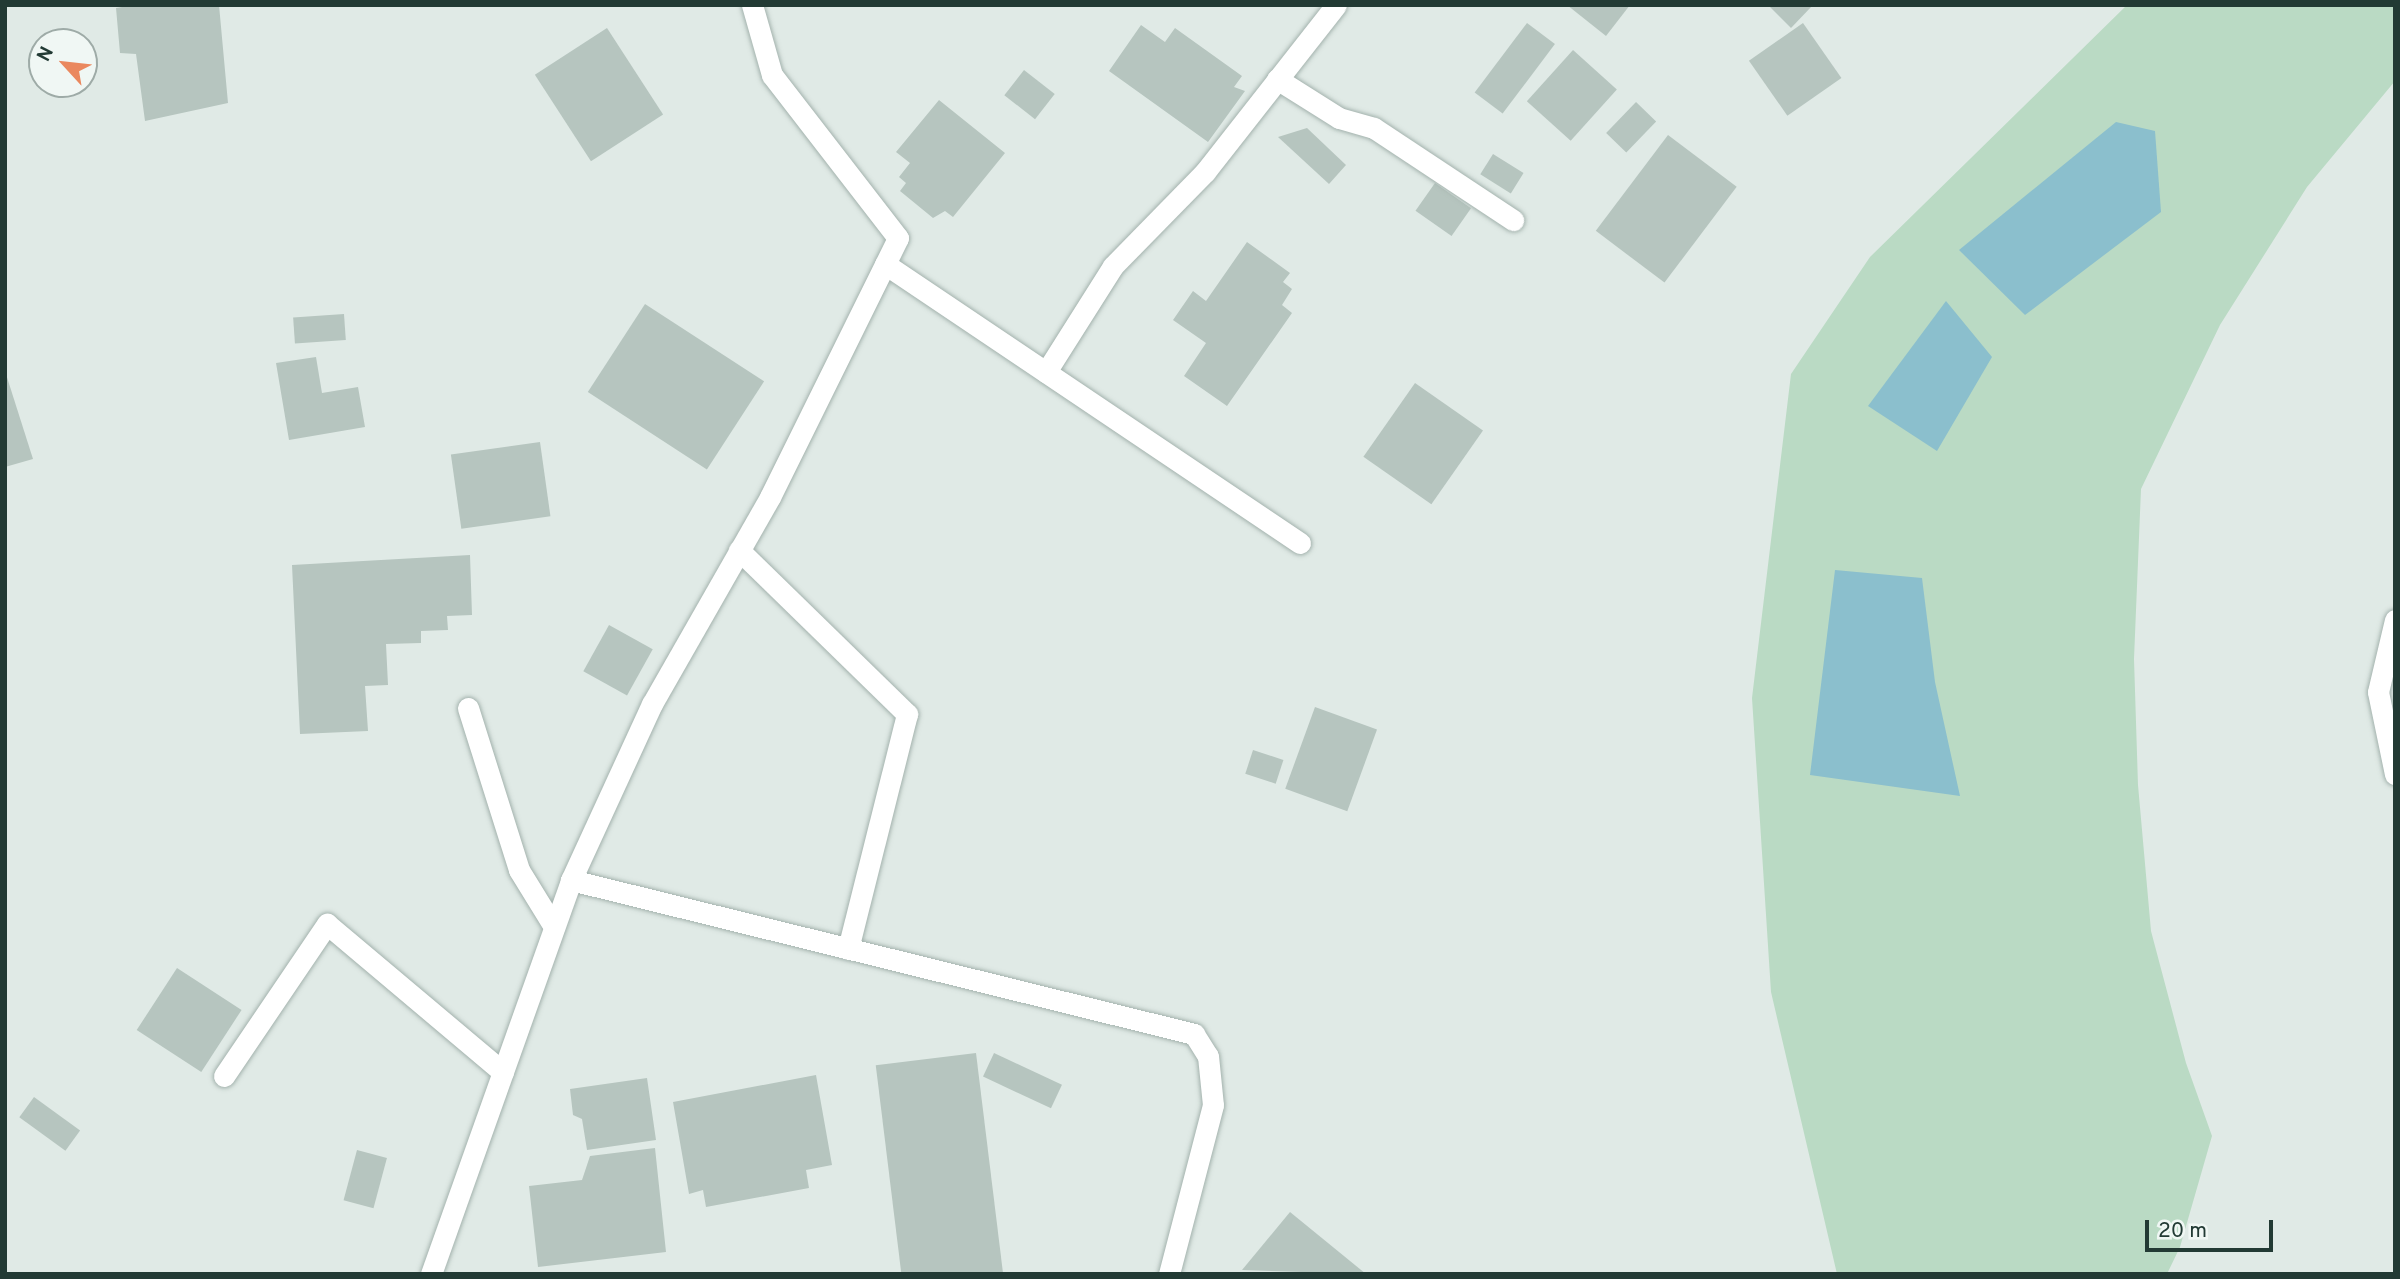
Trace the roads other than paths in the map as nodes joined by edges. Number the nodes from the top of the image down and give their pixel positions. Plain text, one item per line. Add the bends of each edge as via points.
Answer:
1 (752, 5) edge
2 (1336, 5) edge
3 (1278, 79) junction
4 (1513, 220) dead end
5 (885, 264) junction
6 (1046, 372) junction
7 (1300, 543) dead end
8 (739, 550) junction
9 (2395, 620) edge
10 (468, 708) dead end
11 (2395, 774) edge
12 (571, 880) junction
13 (554, 927) junction
14 (848, 949) junction
15 (503, 1072) junction
16 (224, 1076) dead end
17 (431, 1274) edge
18 (1169, 1274) edge

1 - 5 street via 772,75 898,238
2 - 3 street
3 - 4 street via 1339,118 1374,128
3 - 6 street via 1205,172 1113,266
5 - 6 street
5 - 8 street
6 - 7 street
8 - 12 street via 652,704
8 - 14 street via 907,714
9 - 11 street via 2378,692
10 - 13 street via 519,870
12 - 13 street
12 - 14 street
13 - 15 street
14 - 18 street via 1194,1034 1208,1056 1213,1105
15 - 16 street via 327,924
15 - 17 street

